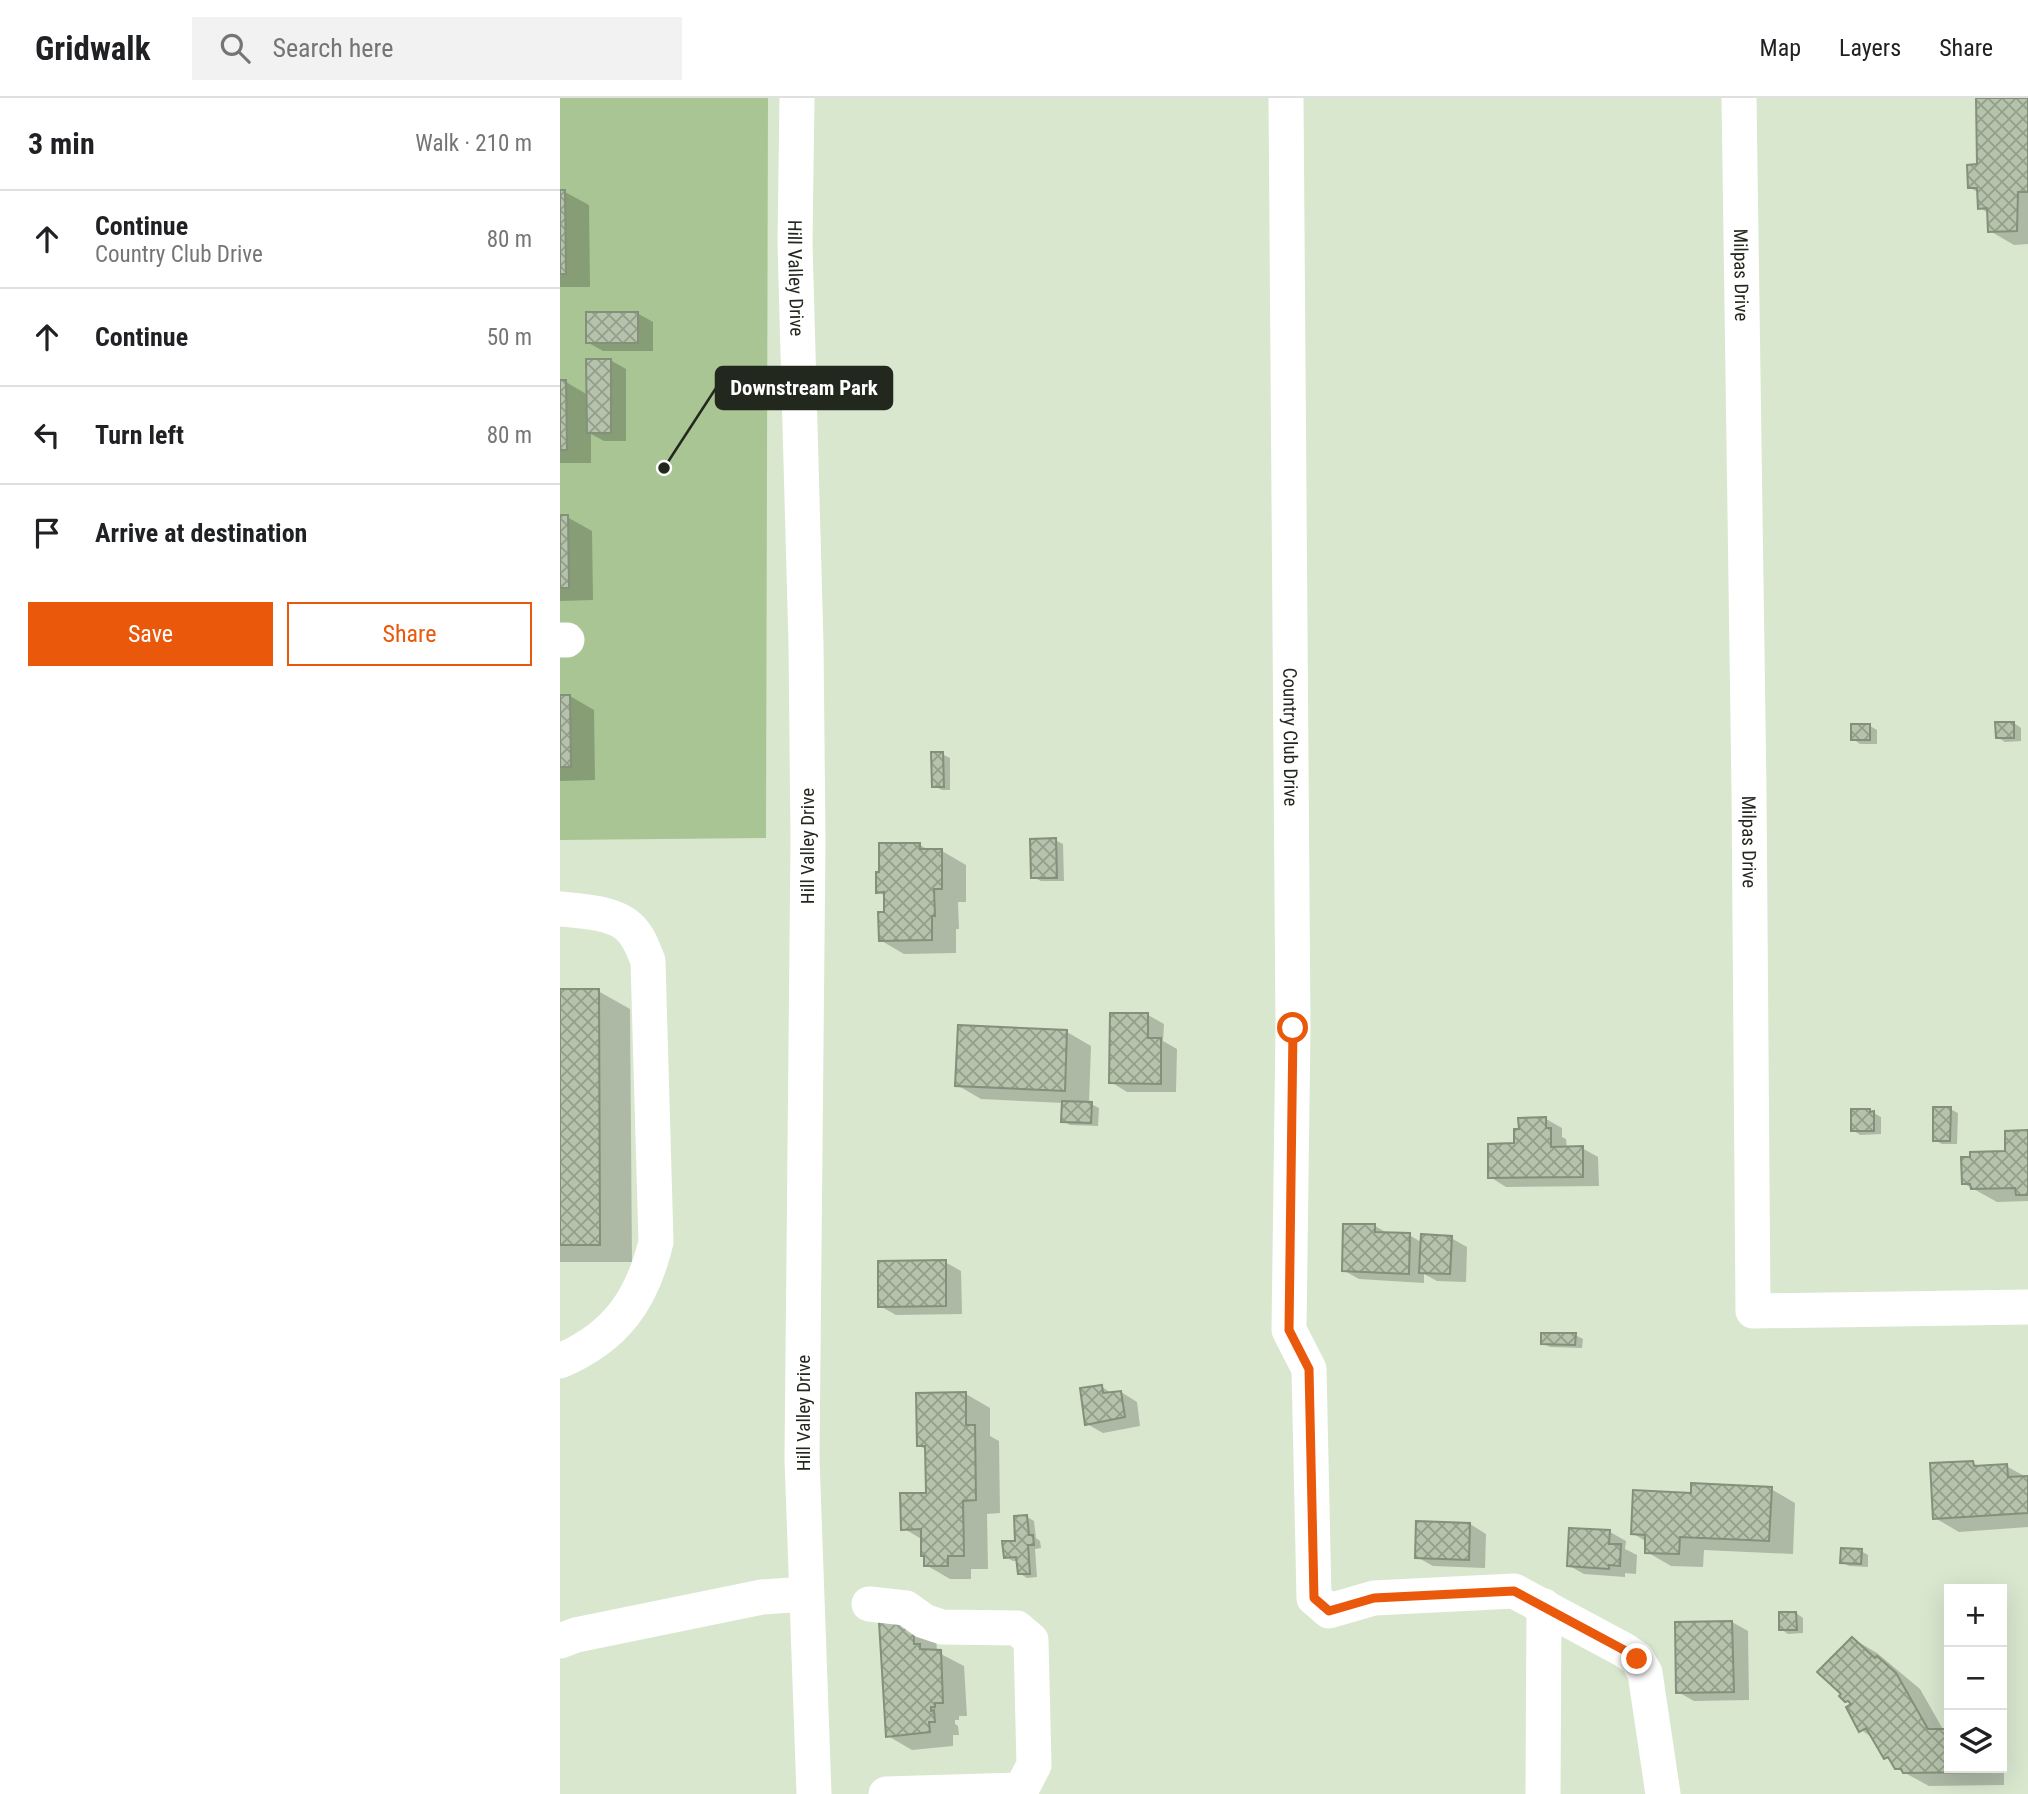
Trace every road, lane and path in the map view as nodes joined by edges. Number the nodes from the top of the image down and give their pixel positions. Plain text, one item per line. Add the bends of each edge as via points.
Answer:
1 (797, 98) edge
2 (1286, 98) edge
3 (1740, 98) edge
4 (560, 909) edge
5 (2028, 1307) edge
6 (560, 1361) edge
7 (806, 1594) junction
8 (869, 1604) dead end
9 (1544, 1606) junction
10 (560, 1641) edge
11 (814, 1794) edge
12 (886, 1794) edge
13 (1543, 1794) edge
14 (1663, 1794) edge

1 - 7 street, Hill Valley Drive via 795,243 806,644 802,1459
2 - 9 street, Country Club Drive via 1293,1028 1289,1330 1309,1369 1314,1598 1329,1611 1374,1598 1514,1591
3 - 5 street, Milpas Drive via 1753,1311
4 - 6 street via 612,918 628,926 648,961 656,1242 649,1271 613,1328
7 - 10 street via 749,1600
7 - 11 street, Hill Valley Drive
8 - 12 street via 906,1608 942,1627 1017,1628 1031,1640 1034,1765 1021,1790
9 - 13 street
9 - 14 street via 1637,1659 1645,1674

